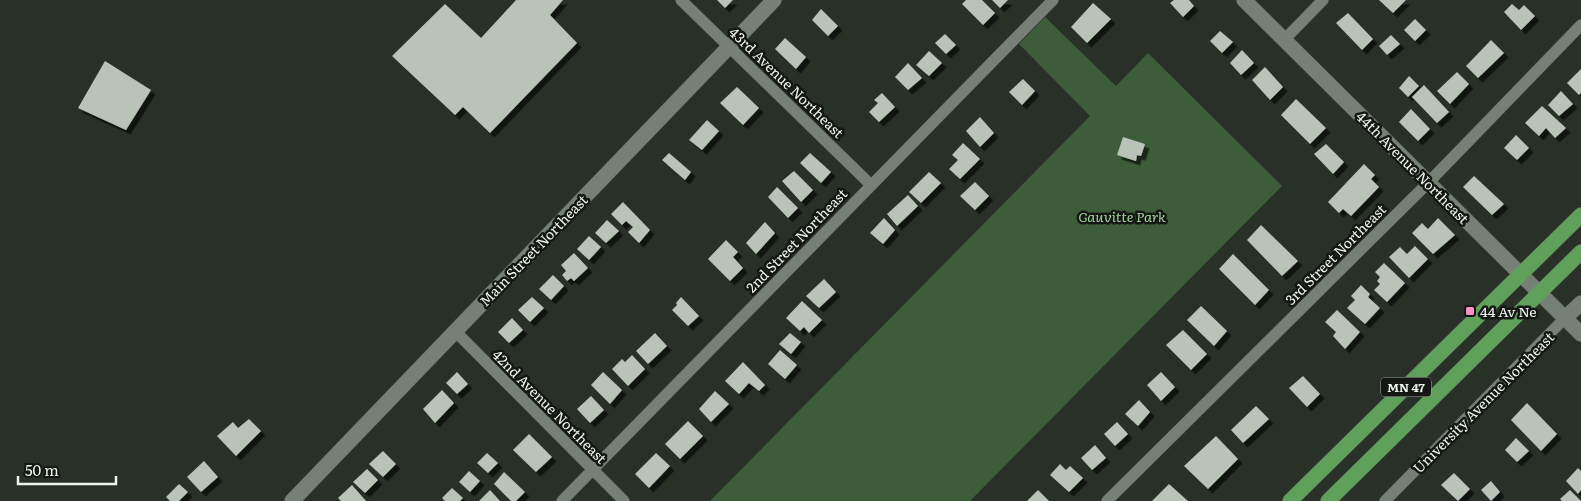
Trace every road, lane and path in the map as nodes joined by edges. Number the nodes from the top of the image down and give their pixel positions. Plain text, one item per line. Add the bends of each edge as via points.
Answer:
1 (682, 0) edge
2 (774, 0) edge
3 (1053, 0) edge
4 (1244, 0) edge
5 (1323, 0) edge
6 (1581, 25) edge
7 (1284, 40) junction
8 (729, 47) junction
9 (1429, 182) junction
10 (871, 185) junction
11 (1581, 215) edge
12 (1581, 252) edge
13 (1522, 274) junction
14 (1540, 293) junction
15 (1581, 303) edge
16 (1565, 318) junction
17 (455, 331) junction
18 (1581, 334) edge
19 (592, 469) junction
20 (292, 501) edge
21 (562, 501) edge
22 (624, 501) edge
23 (1107, 501) edge
24 (1290, 501) edge
25 (1328, 501) edge
26 (1386, 501) edge

1 - 8 street, 43rd Avenue Northeast
2 - 8 street, Main Street Northeast
3 - 10 street, 2nd Street Northeast
4 - 7 street, 44th Avenue Northeast
5 - 7 street
6 - 9 street, 3rd Street Northeast
7 - 9 street, 44th Avenue Northeast
8 - 10 street, 43rd Avenue Northeast
8 - 17 street, Main Street Northeast
9 - 13 street, 44th Avenue Northeast
9 - 23 street, 3rd Street Northeast
10 - 19 street, 2nd Street Northeast
11 - 13 main road, MN 47
12 - 14 main road, MN 47
13 - 14 street, 44th Avenue Northeast
13 - 24 main road, MN 47
14 - 16 street, 44th Avenue Northeast
14 - 25 main road, MN 47
15 - 16 street, University Avenue Northeast
16 - 18 street, 44th Avenue Northeast
16 - 26 street, University Avenue Northeast
17 - 19 street, 42nd Avenue Northeast
17 - 20 street, Main Street Northeast
19 - 21 street, 2nd Street Northeast
19 - 22 street, 42nd Avenue Northeast

